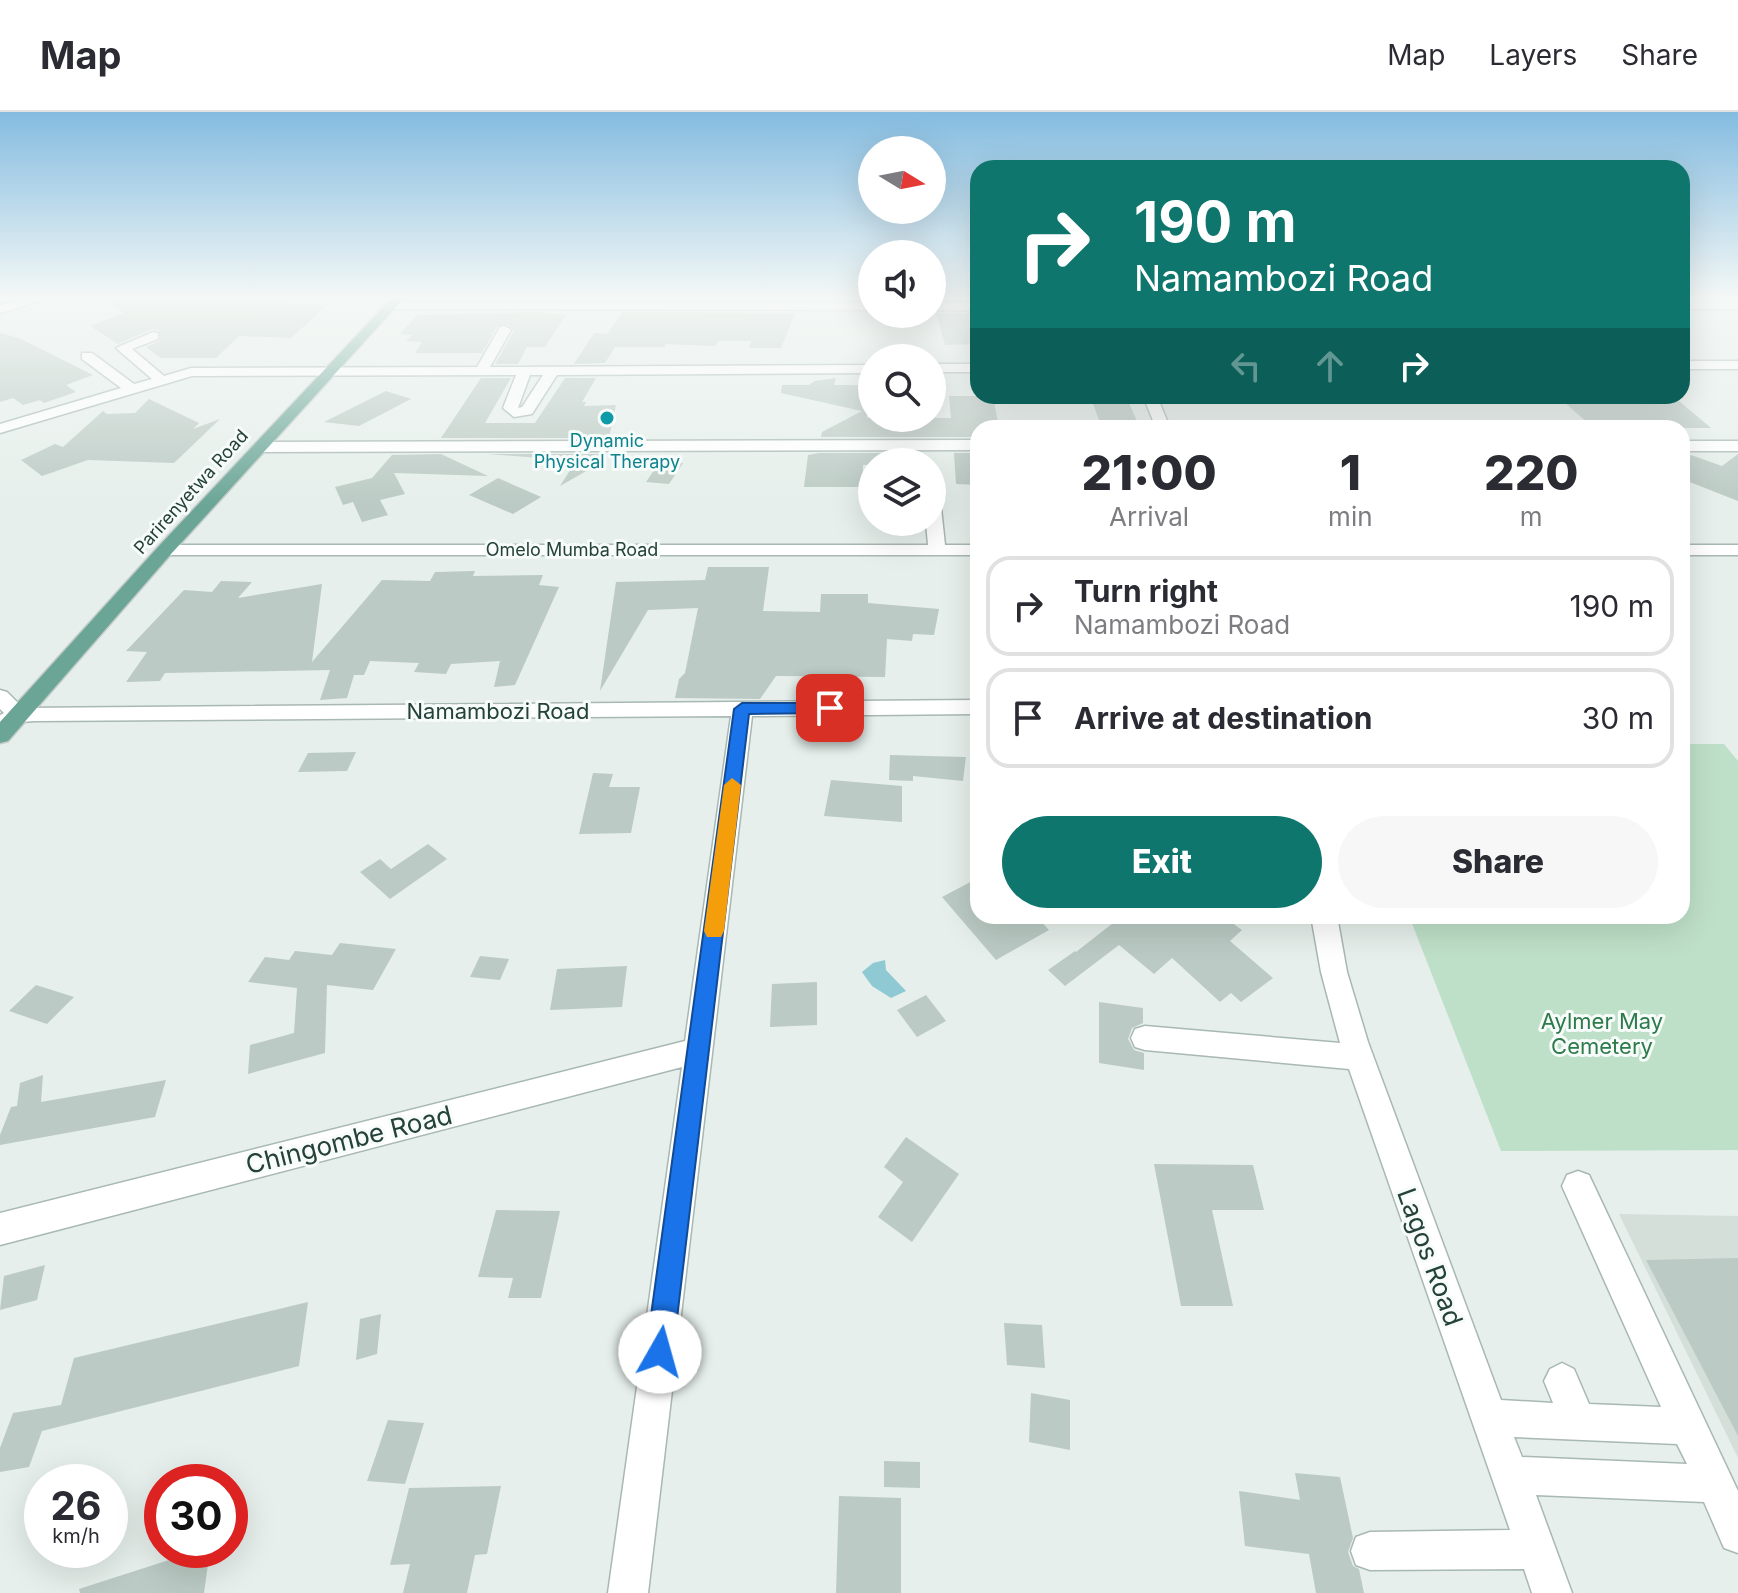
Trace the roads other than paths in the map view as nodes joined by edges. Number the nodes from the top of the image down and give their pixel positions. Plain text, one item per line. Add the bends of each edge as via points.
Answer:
1 (103, 368) edge
2 (147, 368) edge
3 (333, 368) edge
4 (483, 368) edge
5 (858, 369) edge
6 (525, 370) junction
7 (553, 370) junction
8 (330, 371) junction
9 (481, 371) junction
10 (160, 379) junction
11 (130, 388) junction
12 (0, 429) edge
13 (970, 445) edge
14 (1690, 446) edge
15 (1738, 446) edge
16 (260, 447) junction
17 (936, 536) edge
18 (165, 550) junction
19 (937, 550) junction
20 (970, 550) edge
21 (1690, 550) edge
22 (1738, 550) edge
23 (0, 697) edge
24 (970, 707) edge
25 (742, 709) junction
26 (9, 719) edge
27 (0, 736) edge
28 (1325, 924) edge
29 (1145, 1038) dead end
30 (699, 1050) junction
31 (1359, 1057) junction
32 (1578, 1186) dead end
33 (0, 1229) edge
34 (1562, 1381) dead end
35 (1488, 1418) junction
36 (1578, 1421) junction
37 (1688, 1426) junction
38 (1508, 1475) junction
39 (1715, 1484) junction
40 (1738, 1534) edge
41 (1536, 1549) junction
42 (1370, 1551) dead end
43 (628, 1593) edge
44 (1552, 1593) edge

1 - 11 street
2 - 10 street
3 - 8 main road, Parirenyetwa Road
4 - 9 street
5 - 7 street
6 - 7 street
6 - 7 street via 510,408 517,413 530,408
6 - 9 street
8 - 9 street
8 - 10 street via 191,372
8 - 16 main road, Parirenyetwa Road
10 - 11 street
11 - 12 street
13 - 16 street
14 - 15 street
16 - 18 main road, Parirenyetwa Road
17 - 19 street
18 - 19 street, Omelo Mumba Road
18 - 26 main road, Parirenyetwa Road
19 - 20 street, Omelo Mumba Road
21 - 22 street
23 - 26 street
24 - 25 street, Namambozi Road
25 - 26 street, Namambozi Road
25 - 30 street
26 - 27 main road, Parirenyetwa Road
28 - 31 street, Lagos Road
29 - 31 street
30 - 33 street, Chingombe Road
30 - 43 street
31 - 35 street, Lagos Road
32 - 37 street
34 - 36 street
35 - 36 street
35 - 38 street, Lagos Road
36 - 37 street
37 - 39 street
38 - 39 street
38 - 41 street, Lagos Road
39 - 40 street
41 - 42 street
41 - 44 street, Lagos Road

